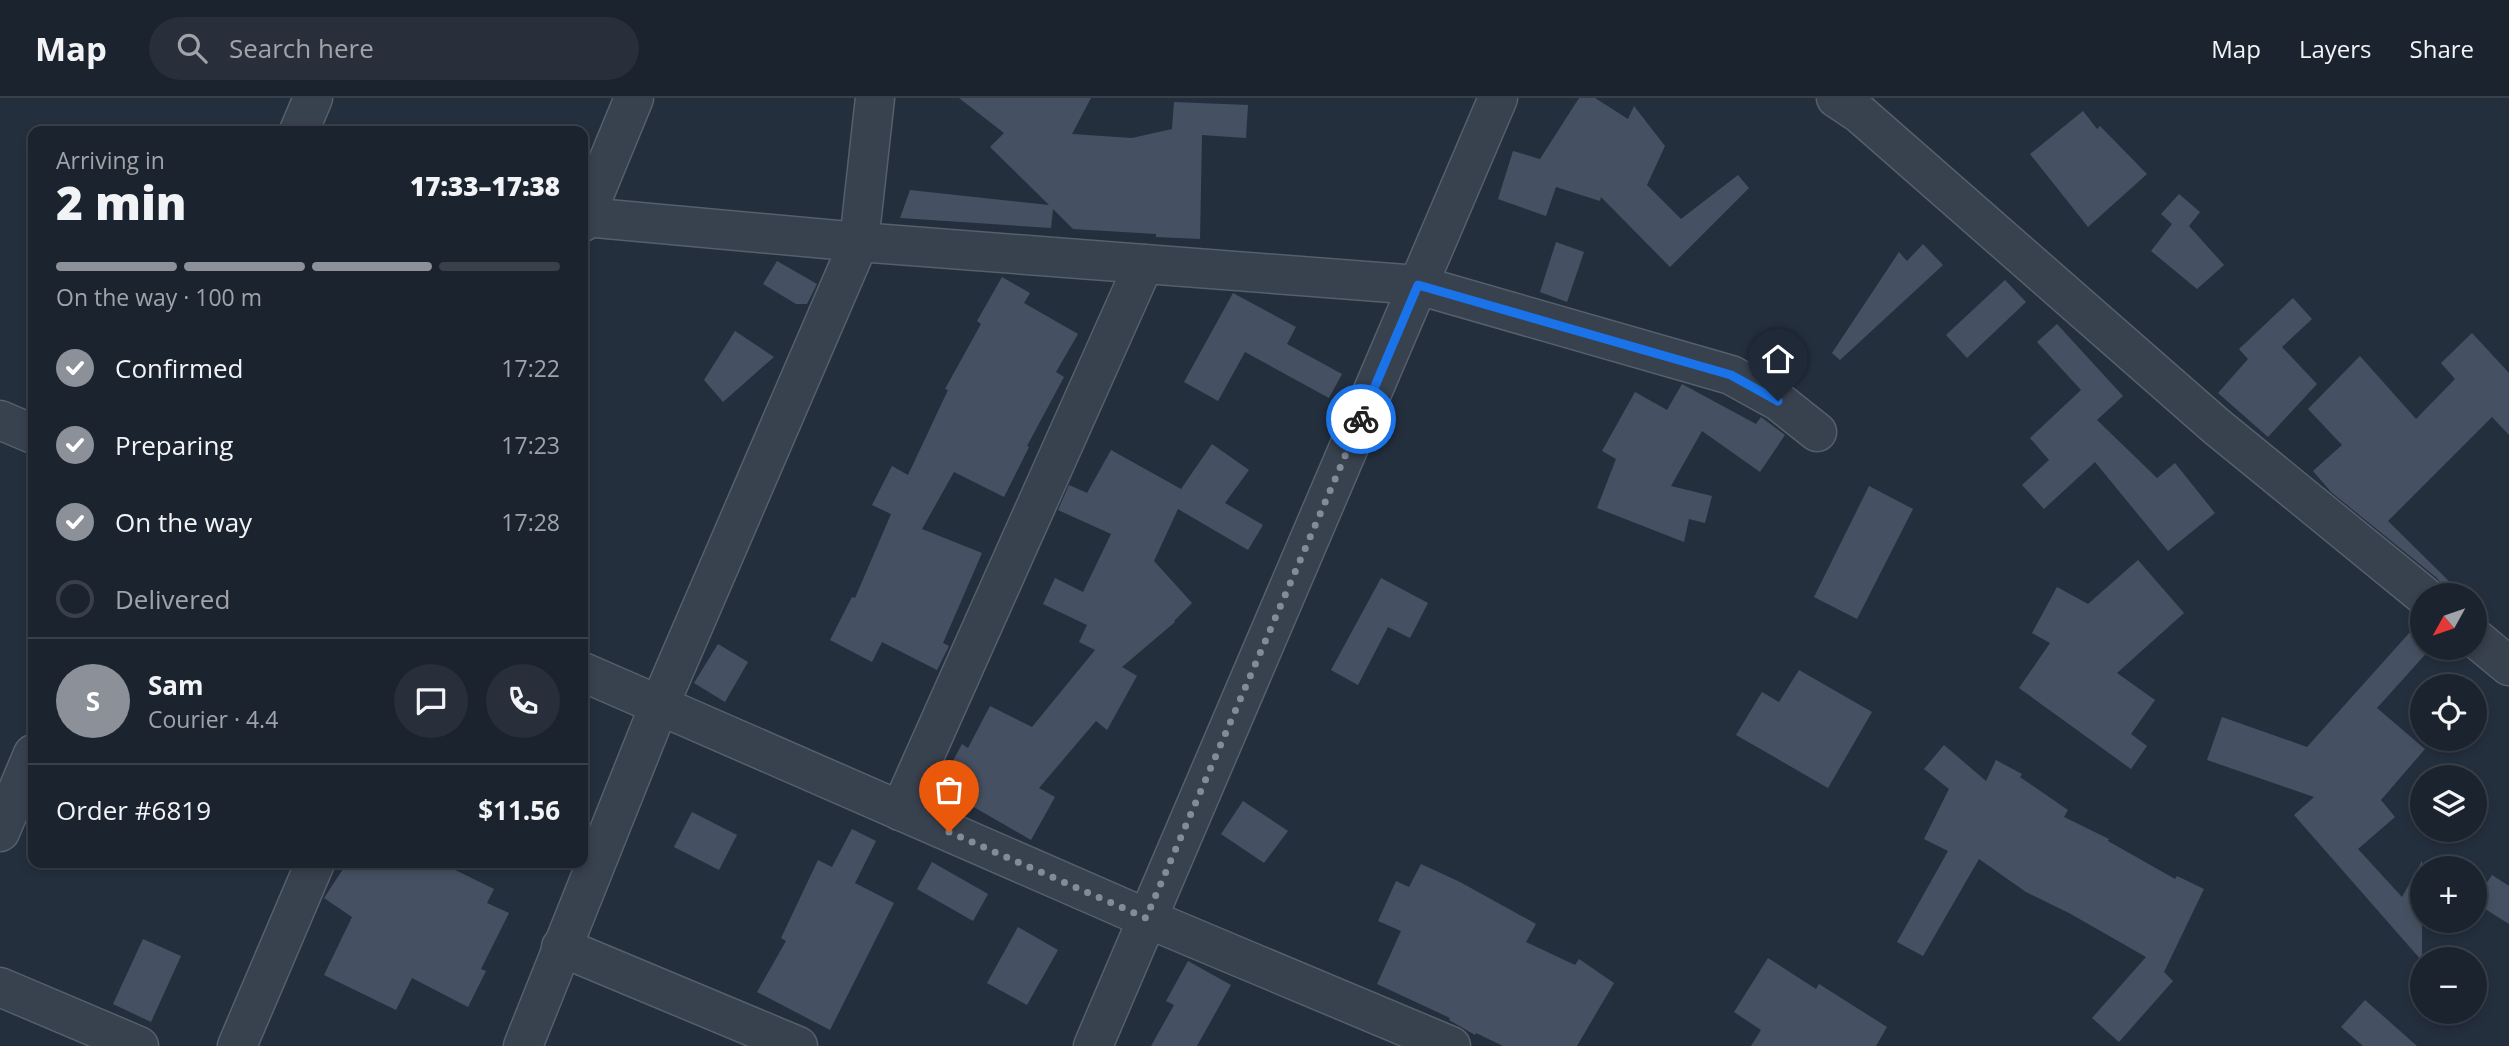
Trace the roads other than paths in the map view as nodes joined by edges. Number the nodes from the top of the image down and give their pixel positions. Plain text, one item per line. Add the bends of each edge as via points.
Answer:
1 (313, 98) edge
2 (634, 98) edge
3 (875, 98) edge
4 (1498, 98) edge
5 (1836, 98) edge
6 (301, 126) edge
7 (588, 209) edge
8 (588, 219) edge
9 (859, 242) junction
10 (1144, 264) junction
11 (1418, 285) junction
12 (0, 420) edge
13 (28, 432) edge
14 (1817, 432) dead end
15 (2410, 584) edge
16 (2487, 648) edge
17 (2509, 666) edge
18 (588, 675) edge
19 (659, 706) junction
20 (28, 766) edge
21 (900, 811) junction
22 (0, 832) edge
23 (313, 868) edge
24 (1146, 918) junction
25 (561, 947) junction
26 (0, 987) edge
27 (139, 1046) edge
28 (237, 1046) edge
29 (523, 1046) edge
30 (798, 1046) edge
31 (1093, 1046) edge
32 (1451, 1046) edge

1 - 6 street
2 - 7 street
3 - 9 street
4 - 11 street
5 - 15 street via 1860,114 2216,426
8 - 9 street
9 - 10 street
9 - 19 street
10 - 11 street
10 - 21 street
11 - 14 street via 1731,375 1778,401
11 - 24 street
12 - 13 street
16 - 17 street
18 - 19 street
19 - 21 street
19 - 25 street
20 - 22 street
21 - 24 street
23 - 28 street
24 - 31 street
24 - 32 street
25 - 29 street
25 - 30 street
26 - 27 street

